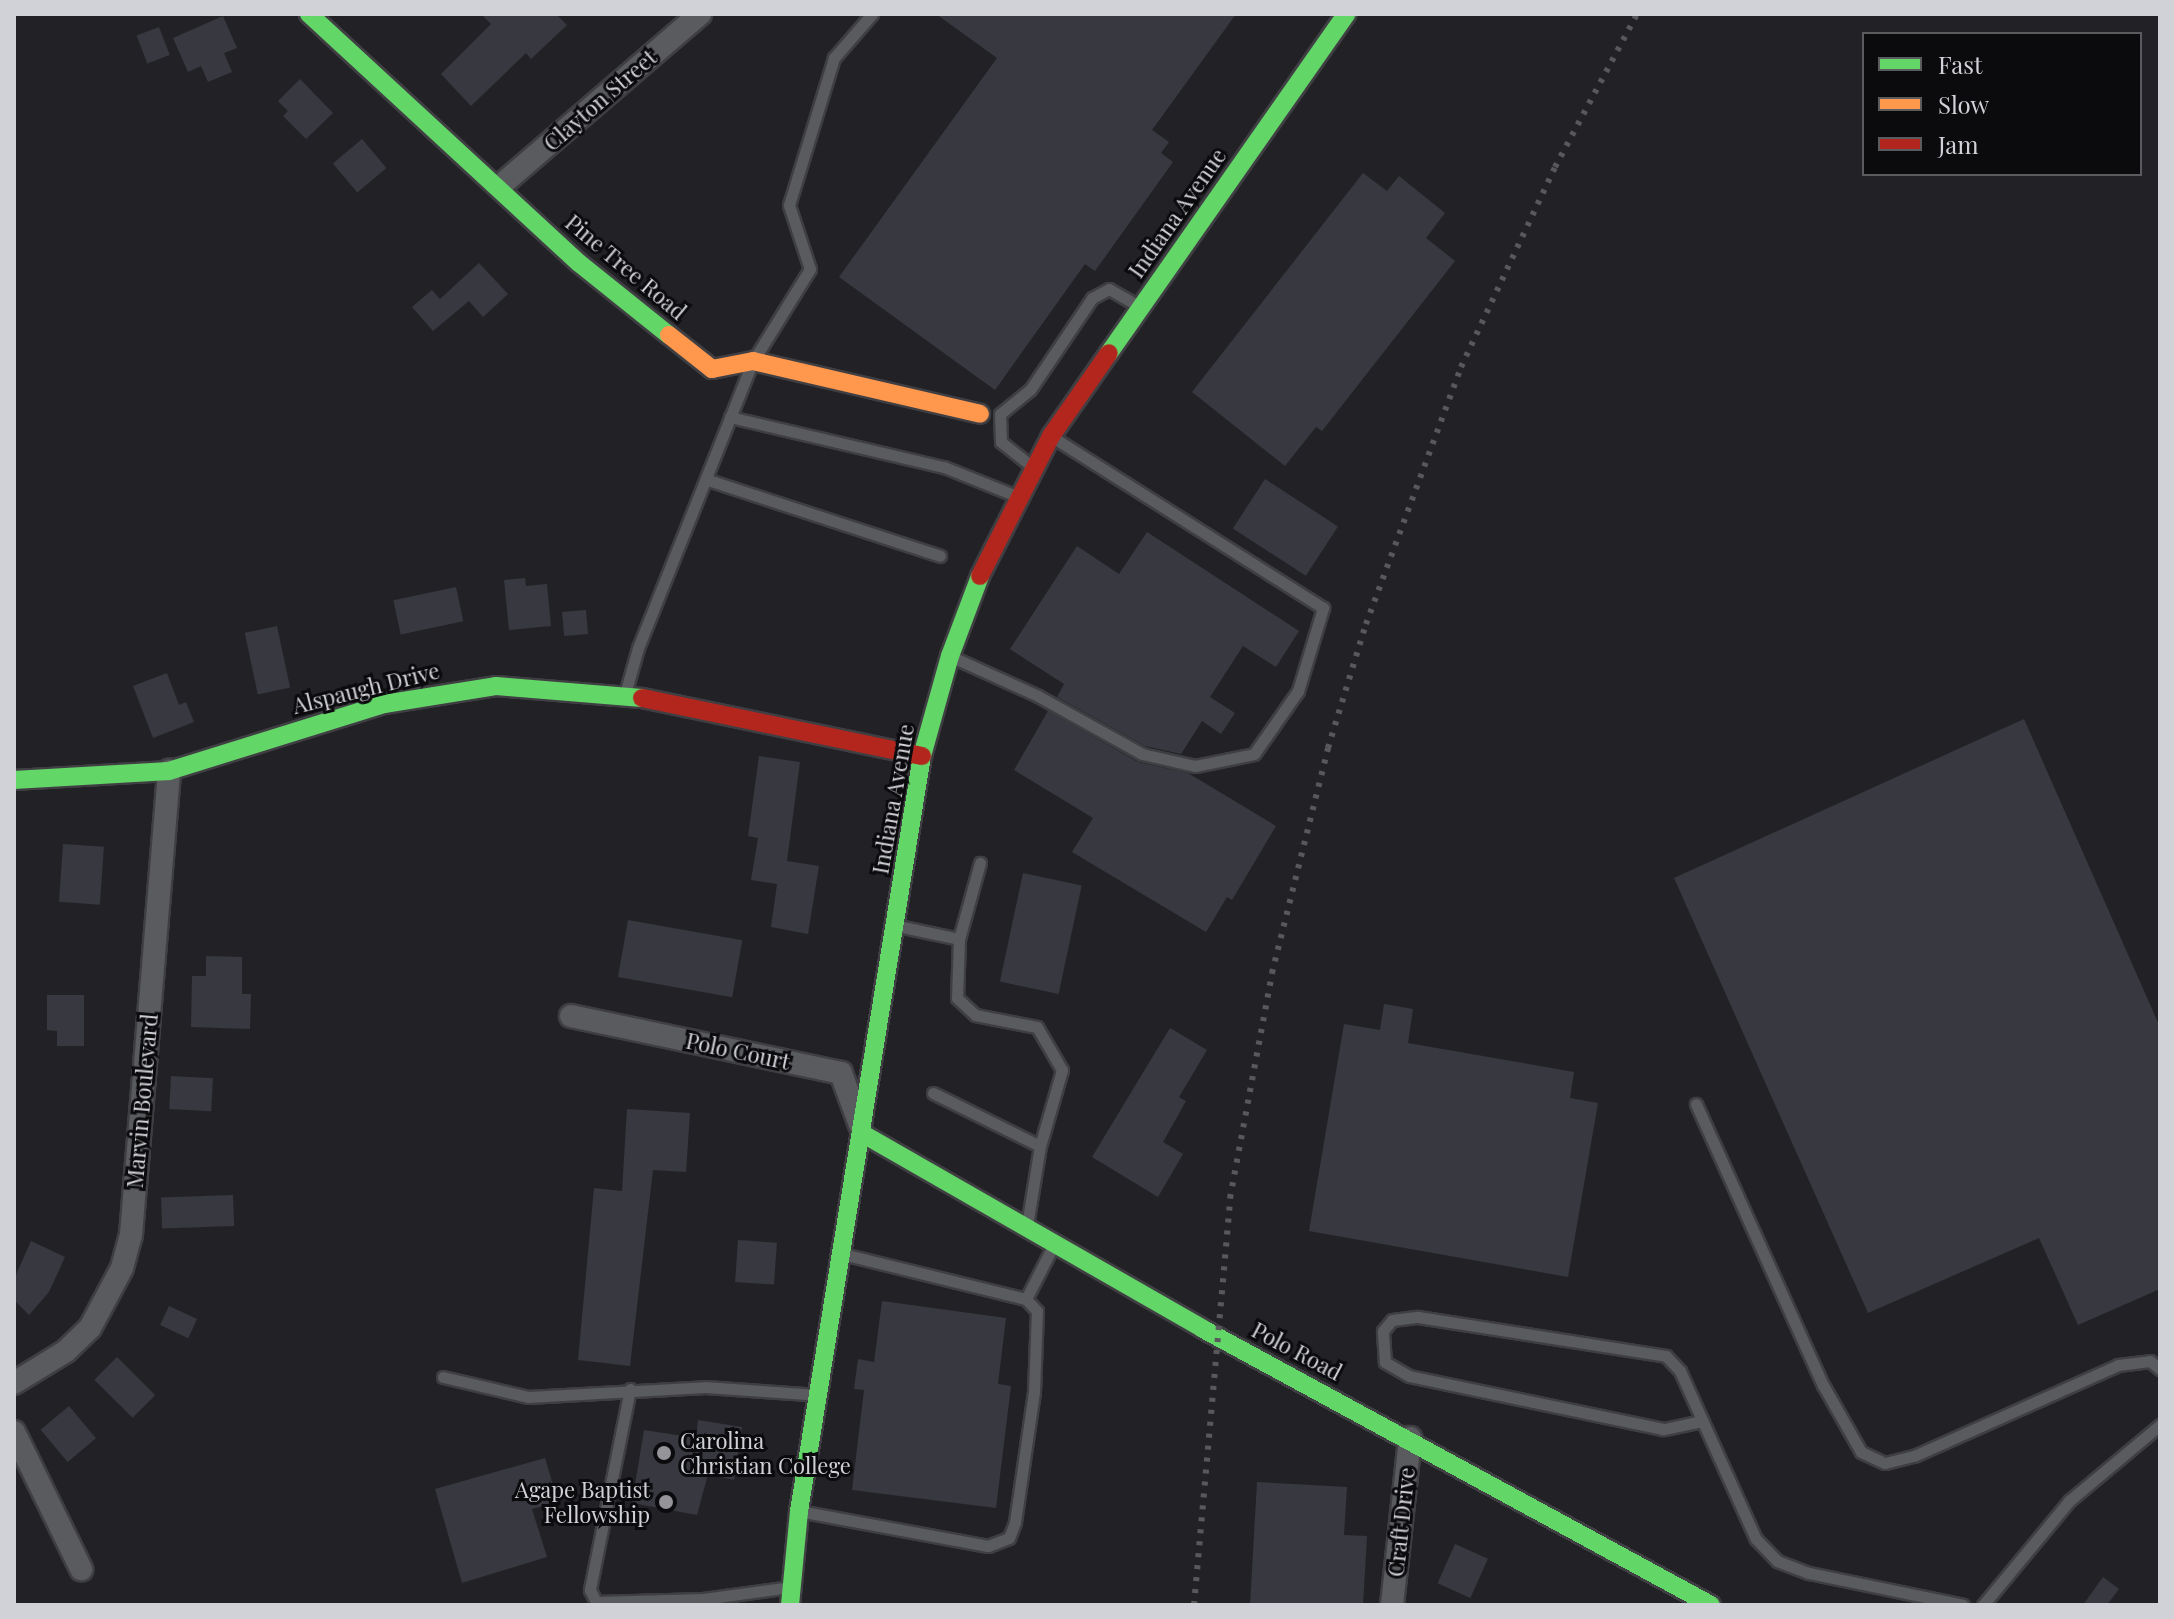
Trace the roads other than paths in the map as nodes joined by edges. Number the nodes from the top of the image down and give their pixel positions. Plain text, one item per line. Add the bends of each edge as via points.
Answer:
1 (309, 14) edge
2 (700, 14) edge
3 (872, 14) edge
4 (1346, 14) edge
5 (500, 186) junction
6 (1140, 307) junction
7 (753, 361) junction
8 (980, 414) dead end
9 (730, 417) junction
10 (1051, 436) junction
11 (1034, 468) junction
12 (708, 480) junction
13 (1019, 498) junction
14 (940, 556) dead end
15 (950, 656) junction
16 (625, 695) junction
17 (922, 756) junction
18 (169, 771) junction
19 (14, 780) edge
20 (980, 863) dead end
21 (896, 925) junction
22 (959, 939) junction
23 (571, 1016) dead end
24 (933, 1093) dead end
25 (1696, 1104) dead end
26 (863, 1134) junction
27 (1040, 1146) junction
28 (1026, 1229) junction
29 (1054, 1245) junction
30 (843, 1254) junction
31 (1026, 1299) junction
32 (2160, 1369) edge
33 (443, 1377) dead end
34 (14, 1383) edge
35 (630, 1389) junction
36 (818, 1396) junction
37 (1702, 1421) junction
38 (2160, 1425) edge
39 (14, 1432) edge
40 (1410, 1438) junction
41 (799, 1511) junction
42 (81, 1569) dead end
43 (791, 1596) edge
44 (1392, 1605) edge
45 (1711, 1605) edge
46 (1963, 1605) edge
47 (1983, 1605) edge

1 - 5 main road, Pine Tree Road
2 - 5 street, Clayton Street
3 - 7 lane via 834,58 789,205 810,269
4 - 6 main road, Indiana Avenue
5 - 7 main road, Pine Tree Road via 579,263 712,369
6 - 10 main road, Indiana Avenue
6 - 11 lane via 1109,289 1092,298 1030,390 1000,414 1001,442
7 - 8 main road, Pine Tree Road
7 - 9 lane
9 - 12 lane
9 - 13 lane via 944,467
10 - 11 main road, Indiana Avenue
10 - 15 lane via 1323,608 1298,691 1254,754 1195,766 1142,754 1038,696
11 - 13 main road, Indiana Avenue
12 - 14 lane
12 - 16 lane via 638,648
13 - 15 main road, Indiana Avenue via 976,584
15 - 17 main road, Indiana Avenue
16 - 17 main road, Alspaugh Drive
16 - 18 main road, Alspaugh Drive via 553,687 440,692 370,708
17 - 21 main road, Indiana Avenue
18 - 19 main road, Alspaugh Drive
18 - 34 street, Marvin Boulevard via 131,1235 122,1268 90,1328 66,1351
20 - 22 lane
21 - 22 lane
21 - 26 main road, Indiana Avenue
22 - 27 lane via 957,998 975,1015 1037,1027 1062,1070
23 - 26 street, Polo Court via 841,1073
24 - 27 lane
25 - 32 lane via 1823,1385 1861,1452 1885,1463 1914,1456 2118,1365 2150,1361
26 - 28 main road, Polo Road
26 - 30 main road, Indiana Avenue
27 - 28 lane
28 - 29 main road, Polo Road
29 - 31 lane
29 - 40 main road, Polo Road
30 - 31 lane
30 - 36 main road, Indiana Avenue
31 - 41 lane via 1037,1311 1034,1392 1009,1538 988,1546
33 - 35 lane via 528,1397
35 - 36 lane via 705,1387
35 - 43 lane via 590,1590 596,1602
36 - 41 main road, Indiana Avenue
37 - 37 lane via 1680,1371 1666,1356 1418,1317 1392,1320 1383,1331 1385,1362 1409,1376 1663,1429
37 - 46 lane via 1756,1539 1777,1561 1809,1573
38 - 47 lane via 2069,1501
39 - 42 street
40 - 44 street, Craft Drive
40 - 45 main road, Polo Road
41 - 43 main road, Indiana Avenue

